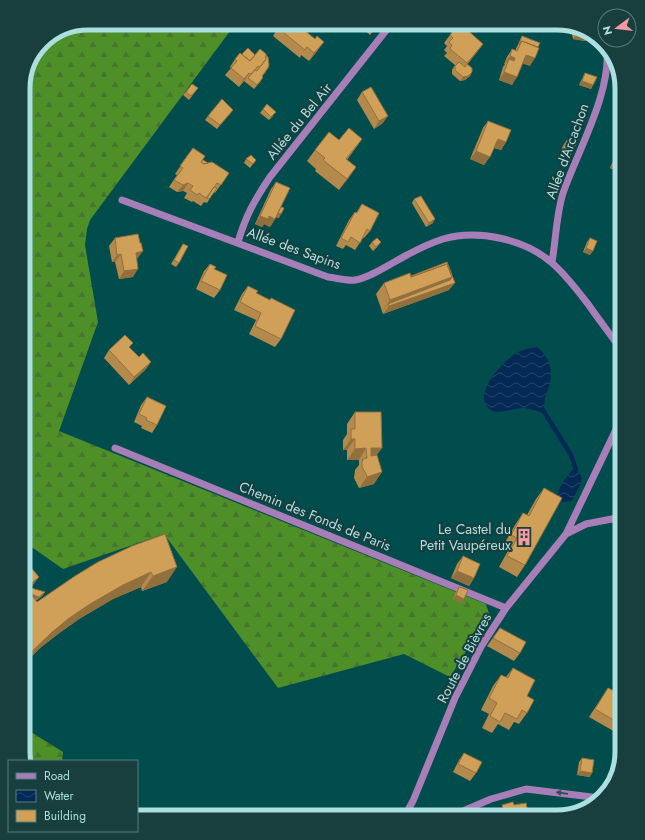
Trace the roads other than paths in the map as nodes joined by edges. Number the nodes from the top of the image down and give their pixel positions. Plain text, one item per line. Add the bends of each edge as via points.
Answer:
1 (386, 30) edge
2 (607, 60) edge
3 (122, 200) dead end
4 (238, 242) junction
5 (552, 262) junction
6 (615, 341) edge
7 (615, 431) edge
8 (115, 448) dead end
9 (615, 518) edge
10 (566, 534) junction
11 (506, 608) junction
12 (592, 797) edge
13 (408, 810) edge
14 (465, 810) edge

1 - 4 street, Allée du Bel Air via 253,202
2 - 5 street, Allée d'Arcachon via 603,91 563,194 557,218
3 - 4 street, Allée des Sapins
4 - 5 street, Allée des Sapins via 328,277 355,280 426,246 458,236 494,237 516,243 535,250
5 - 6 street, Allée des Sapins via 569,279
7 - 10 street, Route de Bièvres
8 - 11 street, Chemin des Fonds de Paris
9 - 10 street via 586,524
10 - 11 street, Route de Bièvres
11 - 13 street, Route de Bièvres via 482,644 455,698
12 -> 14 street via 526,789

